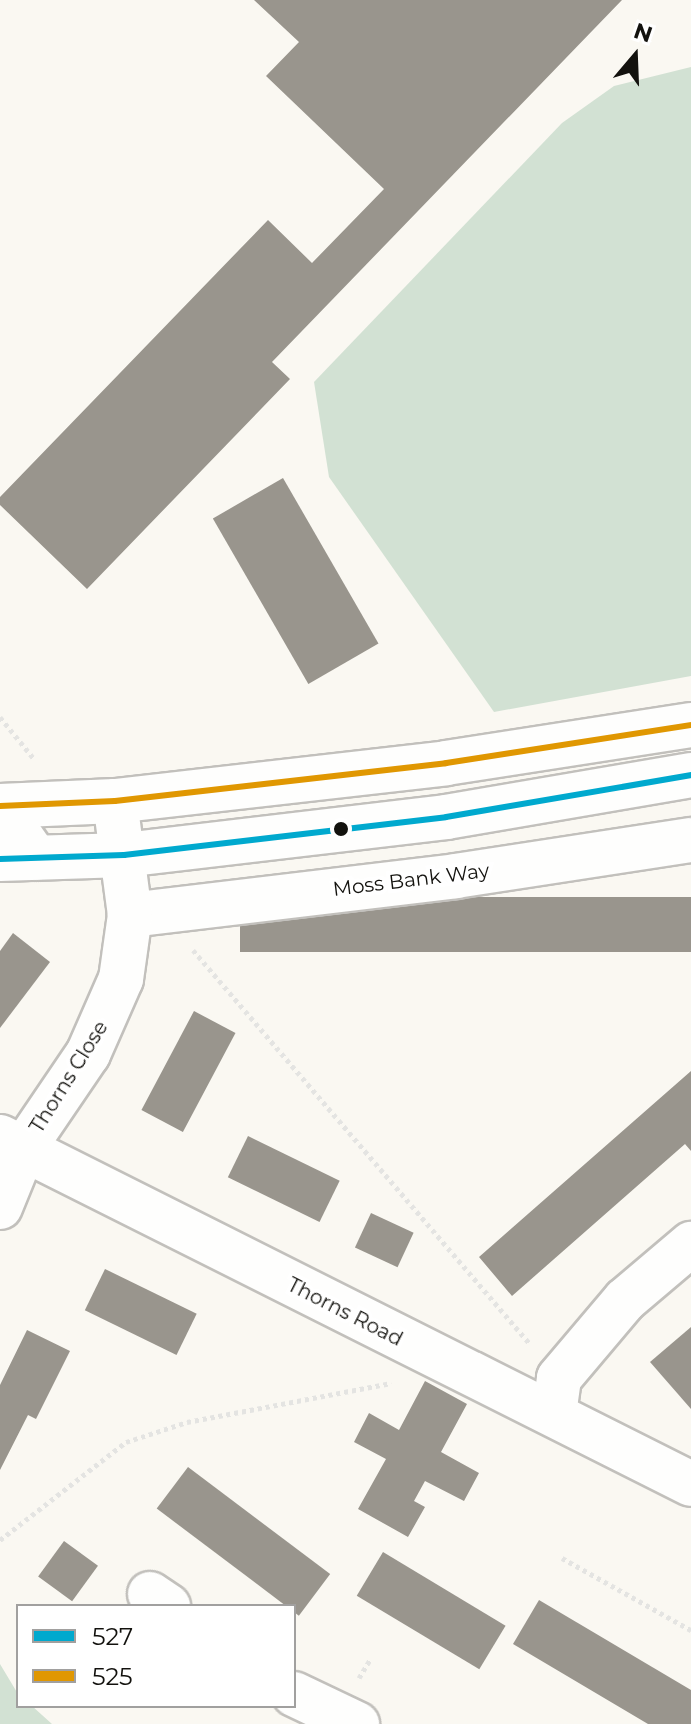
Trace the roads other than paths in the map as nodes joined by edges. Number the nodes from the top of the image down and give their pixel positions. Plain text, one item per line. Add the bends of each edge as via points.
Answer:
1 (691, 725) edge
2 (691, 775) edge
3 (115, 801) junction
4 (0, 807) edge
5 (691, 840) edge
6 (124, 855) junction
7 (18, 858) edge
8 (144, 912) junction
9 (12, 1142) edge
10 (0, 1207) edge
11 (691, 1244) edge
12 (557, 1396) junction
13 (691, 1484) edge
14 (296, 1695) edge
15 (357, 1724) edge

1 - 3 main road via 446,763
2 - 6 main road via 446,817
3 - 4 main road
3 - 6 main road, Thorns Close
4 - 7 main road
5 - 8 main road, Moss Bank Way via 456,876
6 - 7 main road
6 - 8 main road, Thorns Close
8 - 9 main road, Thorns Close via 107,1018
9 - 10 main road, Thorns Close
9 - 12 main road, Thorns Road via 458,1370
11 - 12 main road via 625,1300
12 - 13 main road, Thorns Road
14 - 15 main road

